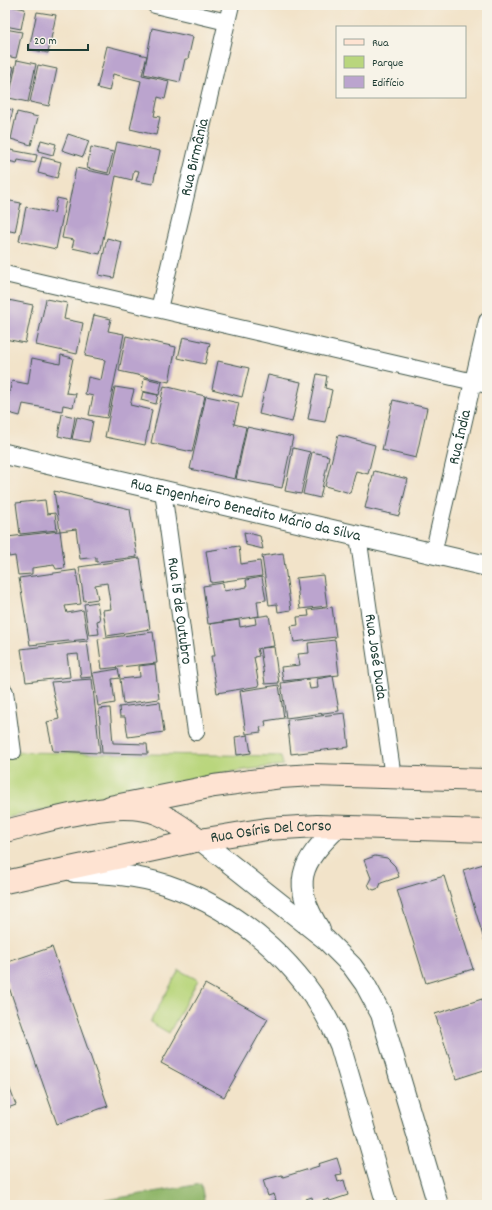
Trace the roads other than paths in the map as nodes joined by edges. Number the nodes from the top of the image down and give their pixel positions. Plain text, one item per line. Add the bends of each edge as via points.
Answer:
1 (155, 5) edge
2 (231, 5) edge
3 (227, 22) junction
4 (5, 274) edge
5 (159, 309) junction
6 (487, 321) edge
7 (480, 384) edge
8 (5, 454) edge
9 (163, 491) junction
10 (358, 536) junction
11 (433, 554) junction
12 (487, 566) edge
13 (5, 692) edge
14 (196, 732) dead end
15 (13, 752) dead end
16 (392, 777) junction
17 (487, 780) edge
18 (110, 807) junction
19 (338, 827) junction
20 (5, 831) edge
21 (487, 831) edge
22 (200, 840) junction
23 (58, 871) junction
24 (5, 882) edge
25 (325, 939) junction
26 (386, 1205) edge
27 (438, 1205) edge

1 - 3 street
2 - 3 street, Rua Birmânia
3 - 5 street, Rua Birmânia
4 - 5 street
5 - 7 street
6 - 7 street, Rua Índia
7 - 11 street, Rua Índia
8 - 9 street, Rua Engenheiro Benedito Mário da Silva
9 - 10 street, Rua Engenheiro Benedito Mário da Silva
9 - 14 street, Rua 15 de Outubro
10 - 11 street, Rua Engenheiro Benedito Mário da Silva
10 - 16 street, Rua José Duda
11 - 12 street, Rua Engenheiro Benedito Mário da Silva
13 - 15 street
16 - 17 main road
16 - 18 main road via 281,777 214,786
18 - 20 main road
18 - 22 main road via 157,813 174,821
19 - 21 main road, Rua Osíris Del Corso
19 - 22 main road, Rua Osíris Del Corso via 267,829
19 - 25 street via 313,852 306,864 303,879 303,893 308,910
22 - 23 main road, Rua Osíris Del Corso
22 - 25 street
23 - 24 main road, Rua Osíris Del Corso
23 - 26 street via 126,876 166,885 224,913 265,943 291,968 314,996 340,1045
25 - 27 street via 352,966 376,1001

